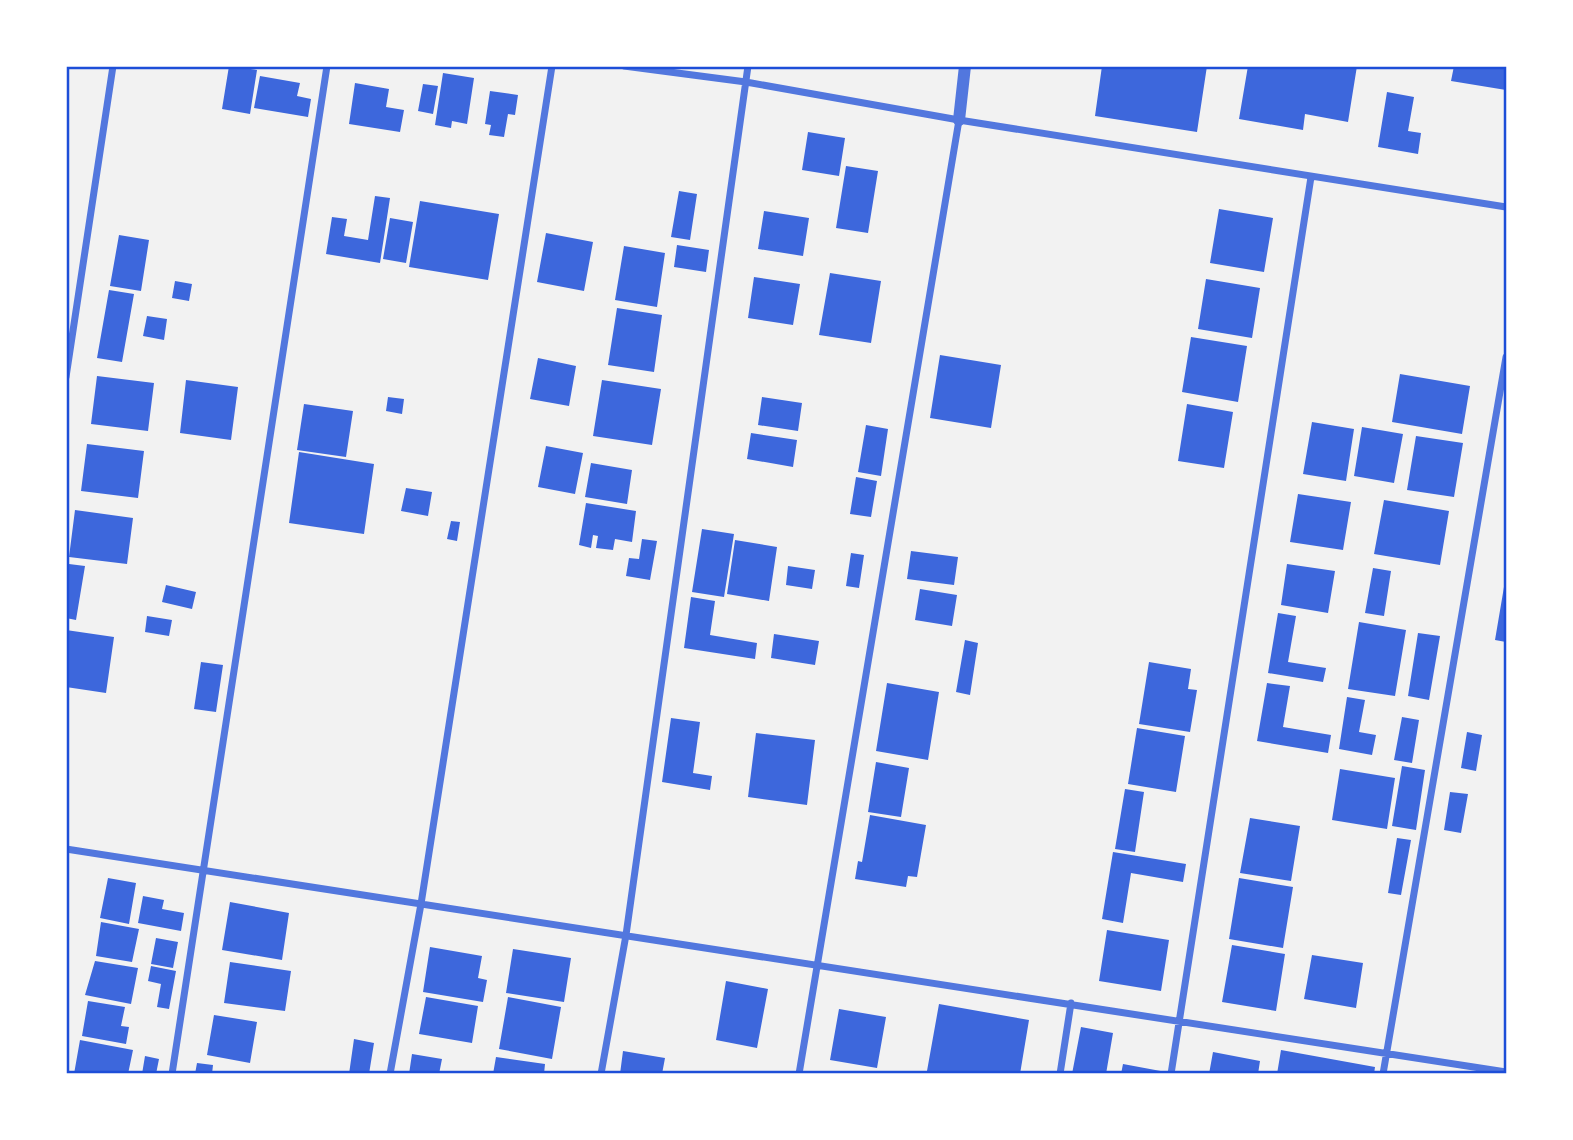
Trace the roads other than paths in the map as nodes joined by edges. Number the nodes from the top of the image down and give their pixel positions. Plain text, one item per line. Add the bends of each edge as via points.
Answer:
1 (113, 66) edge
2 (327, 66) edge
3 (552, 66) edge
4 (624, 66) edge
5 (748, 66) edge
6 (965, 66) edge
7 (746, 82) junction
8 (959, 120) junction
9 (1311, 177) junction
10 (1507, 207) edge
11 (1507, 357) edge
12 (66, 377) edge
13 (66, 849) edge
14 (203, 869) junction
15 (421, 904) junction
16 (626, 934) junction
17 (817, 964) junction
18 (1071, 1003) junction
19 (1179, 1020) junction
20 (1386, 1053) junction
21 (1507, 1072) edge
22 (172, 1073) edge
23 (390, 1073) edge
24 (601, 1073) edge
25 (799, 1073) edge
26 (1060, 1073) edge
27 (1171, 1073) edge
28 (1383, 1073) edge

1 - 12 street
2 - 14 street
3 - 15 street
4 - 7 street
5 - 7 street
6 - 8 street
7 - 8 street
7 - 16 street
8 - 9 street
8 - 17 street
9 - 10 street
9 - 19 street
11 - 20 street
13 - 14 street
14 - 15 street
14 - 22 street
15 - 16 street
15 - 23 street
16 - 17 street
16 - 24 street
17 - 18 street
17 - 25 street
18 - 19 street
18 - 26 street
19 - 20 street
19 - 27 street
20 - 21 street
20 - 28 street

